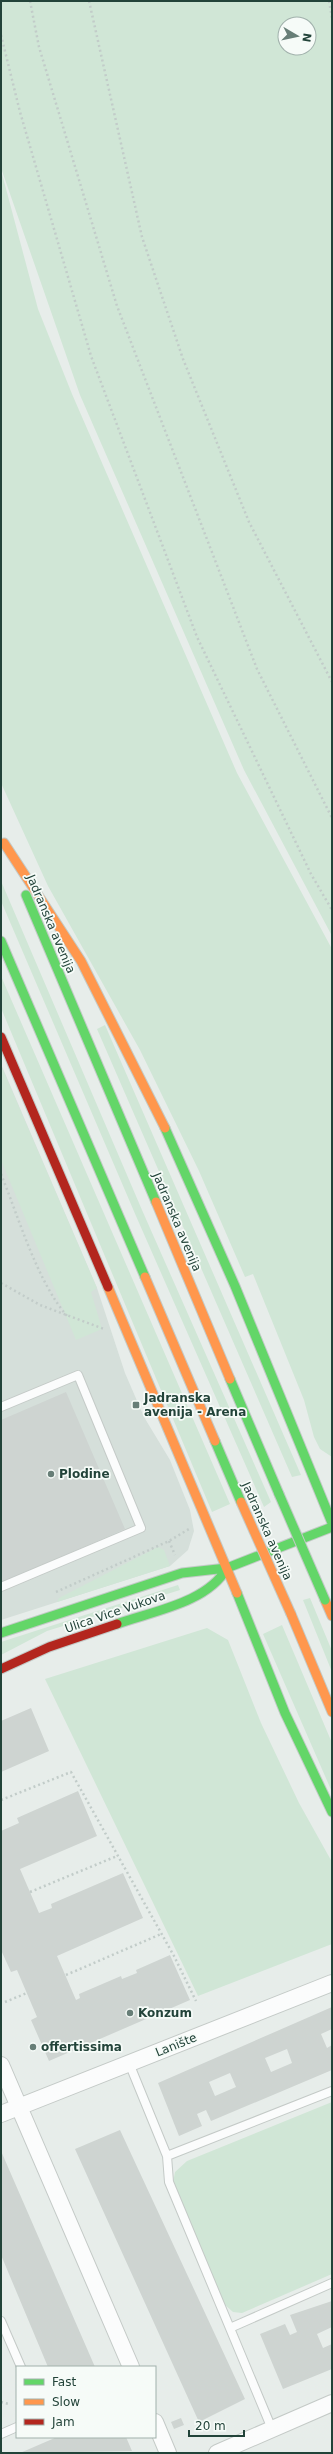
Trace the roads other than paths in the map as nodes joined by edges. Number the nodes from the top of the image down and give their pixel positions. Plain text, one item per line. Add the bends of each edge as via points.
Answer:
1 (2, 840) edge
2 (1, 940) edge
3 (1, 1037) edge
4 (1, 1406) edge
5 (332, 1523) edge
6 (332, 1527) edge
7 (227, 1568) junction
8 (1, 1587) edge
9 (332, 1616) edge
10 (1, 1633) edge
11 (1, 1669) edge
12 (332, 1712) edge
13 (332, 1812) edge
14 (332, 1983) edge
15 (129, 2063) junction
16 (1, 2065) edge
17 (332, 2091) edge
18 (19, 2107) junction
19 (1, 2114) edge
20 (167, 2156) junction
21 (332, 2283) edge
22 (1, 2321) edge
23 (230, 2328) junction
24 (21, 2366) edge
25 (131, 2366) edge
26 (332, 2403) edge
27 (156, 2424) edge
28 (16, 2427) edge
29 (272, 2429) junction
30 (1, 2434) edge
31 (168, 2453) edge
32 (217, 2453) edge

1 - 5 main road via 81,961 173,1144 235,1286
1 - 9 main road, Jadranska avenija, bridge
2 - 12 main road, Jadranska avenija, bridge
3 - 7 main road
4 - 8 lane via 78,1375 141,1528
6 - 7 main road, Ulica Vice Vukova
7 - 10 main road, Ulica Vice Vukova via 182,1573
7 - 11 main road, Ulica Vice Vukova via 220,1580 203,1594 49,1648
7 - 13 main road via 260,1656 308,1769
14 - 15 street, Lanište
15 - 18 street, Lanište
15 - 20 lane
16 - 18 street
17 - 20 lane
18 - 19 street, Lanište
18 - 25 street
20 - 23 lane via 169,2182
21 - 23 lane
22 - 24 lane
23 - 29 lane
26 - 29 street
27 - 31 street
28 - 30 lane
29 - 32 street

